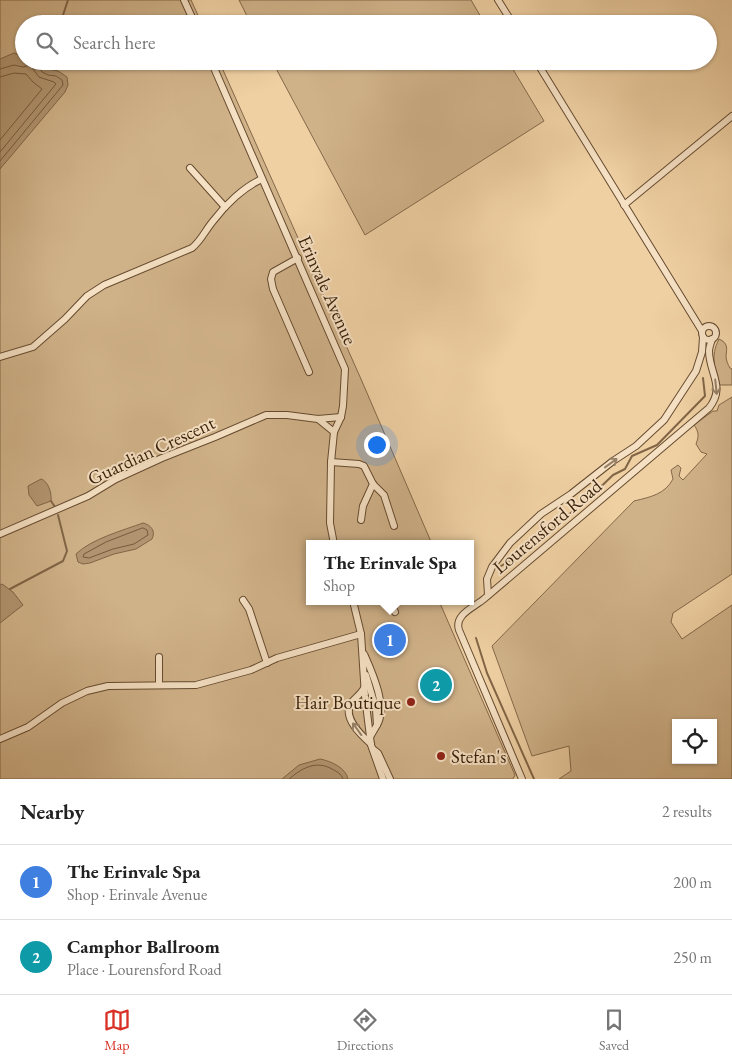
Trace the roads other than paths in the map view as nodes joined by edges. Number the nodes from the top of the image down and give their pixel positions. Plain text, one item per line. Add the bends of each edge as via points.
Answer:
1 (184, 0) edge
2 (498, 0) edge
3 (190, 15) edge
4 (507, 15) edge
5 (215, 70) edge
6 (542, 70) edge
7 (732, 116) edge
8 (190, 168) dead end
9 (262, 179) junction
10 (624, 205) junction
11 (226, 207) junction
12 (298, 258) junction
13 (702, 334) junction
14 (712, 339) junction
15 (0, 357) edge
16 (309, 372) dead end
17 (341, 417) junction
18 (318, 419) junction
19 (334, 432) junction
20 (331, 462) junction
21 (373, 484) junction
22 (361, 520) dead end
23 (394, 526) dead end
24 (0, 534) edge
25 (333, 540) edge
26 (488, 595) junction
27 (243, 600) dead end
28 (353, 605) edge
29 (391, 605) edge
30 (395, 612) dead end
31 (361, 634) junction
32 (362, 651) junction
33 (159, 657) dead end
34 (267, 663) junction
35 (363, 670) junction
36 (159, 685) junction
37 (364, 688) junction
38 (377, 725) junction
39 (0, 739) edge
40 (372, 744) junction
41 (383, 779) edge
42 (390, 779) edge
43 (522, 779) edge

1 - 3 street
2 - 4 street
5 - 9 street, Erinvale Avenue
6 - 10 street
7 - 10 street
8 - 11 street
9 - 11 street via 250,185
9 - 12 street, Erinvale Avenue
10 - 13 street
11 - 15 street via 192,248 104,285 87,296 33,347
12 - 16 street via 273,272 271,279
12 - 17 street, Erinvale Avenue via 345,369
13 - 14 street via 708,340
13 - 14 street via 708,326 714,328 716,334
26 -> 13 street via 487,579 492,567 510,543 541,514 636,446 664,420 696,371 702,352
14 -> 26 street, Lourensford Road via 709,351 717,396 710,408
17 - 18 street, Guardian Crescent
17 - 19 street, Erinvale Avenue
18 - 19 street
18 - 24 street, Guardian Crescent via 273,414 260,417 146,465 88,496
19 - 20 street, Erinvale Avenue
20 - 21 street via 362,465
20 - 25 street, Erinvale Avenue via 330,522
21 - 22 street via 363,506
21 - 23 street via 384,495
26 - 43 street, Lourensford Road via 459,618 457,625
27 - 34 street
28 - 31 street
29 - 30 street
31 - 32 street
31 - 34 street
32 - 35 street
32 - 38 street via 378,691 381,715
33 - 36 street
34 - 36 street via 196,685
35 - 37 street
35 - 38 street via 376,705
36 - 39 street via 108,686 87,691 62,703 28,727
37 - 40 street
40 -> 37 street via 355,728 350,710
38 - 40 street
40 - 41 street
40 - 42 street

